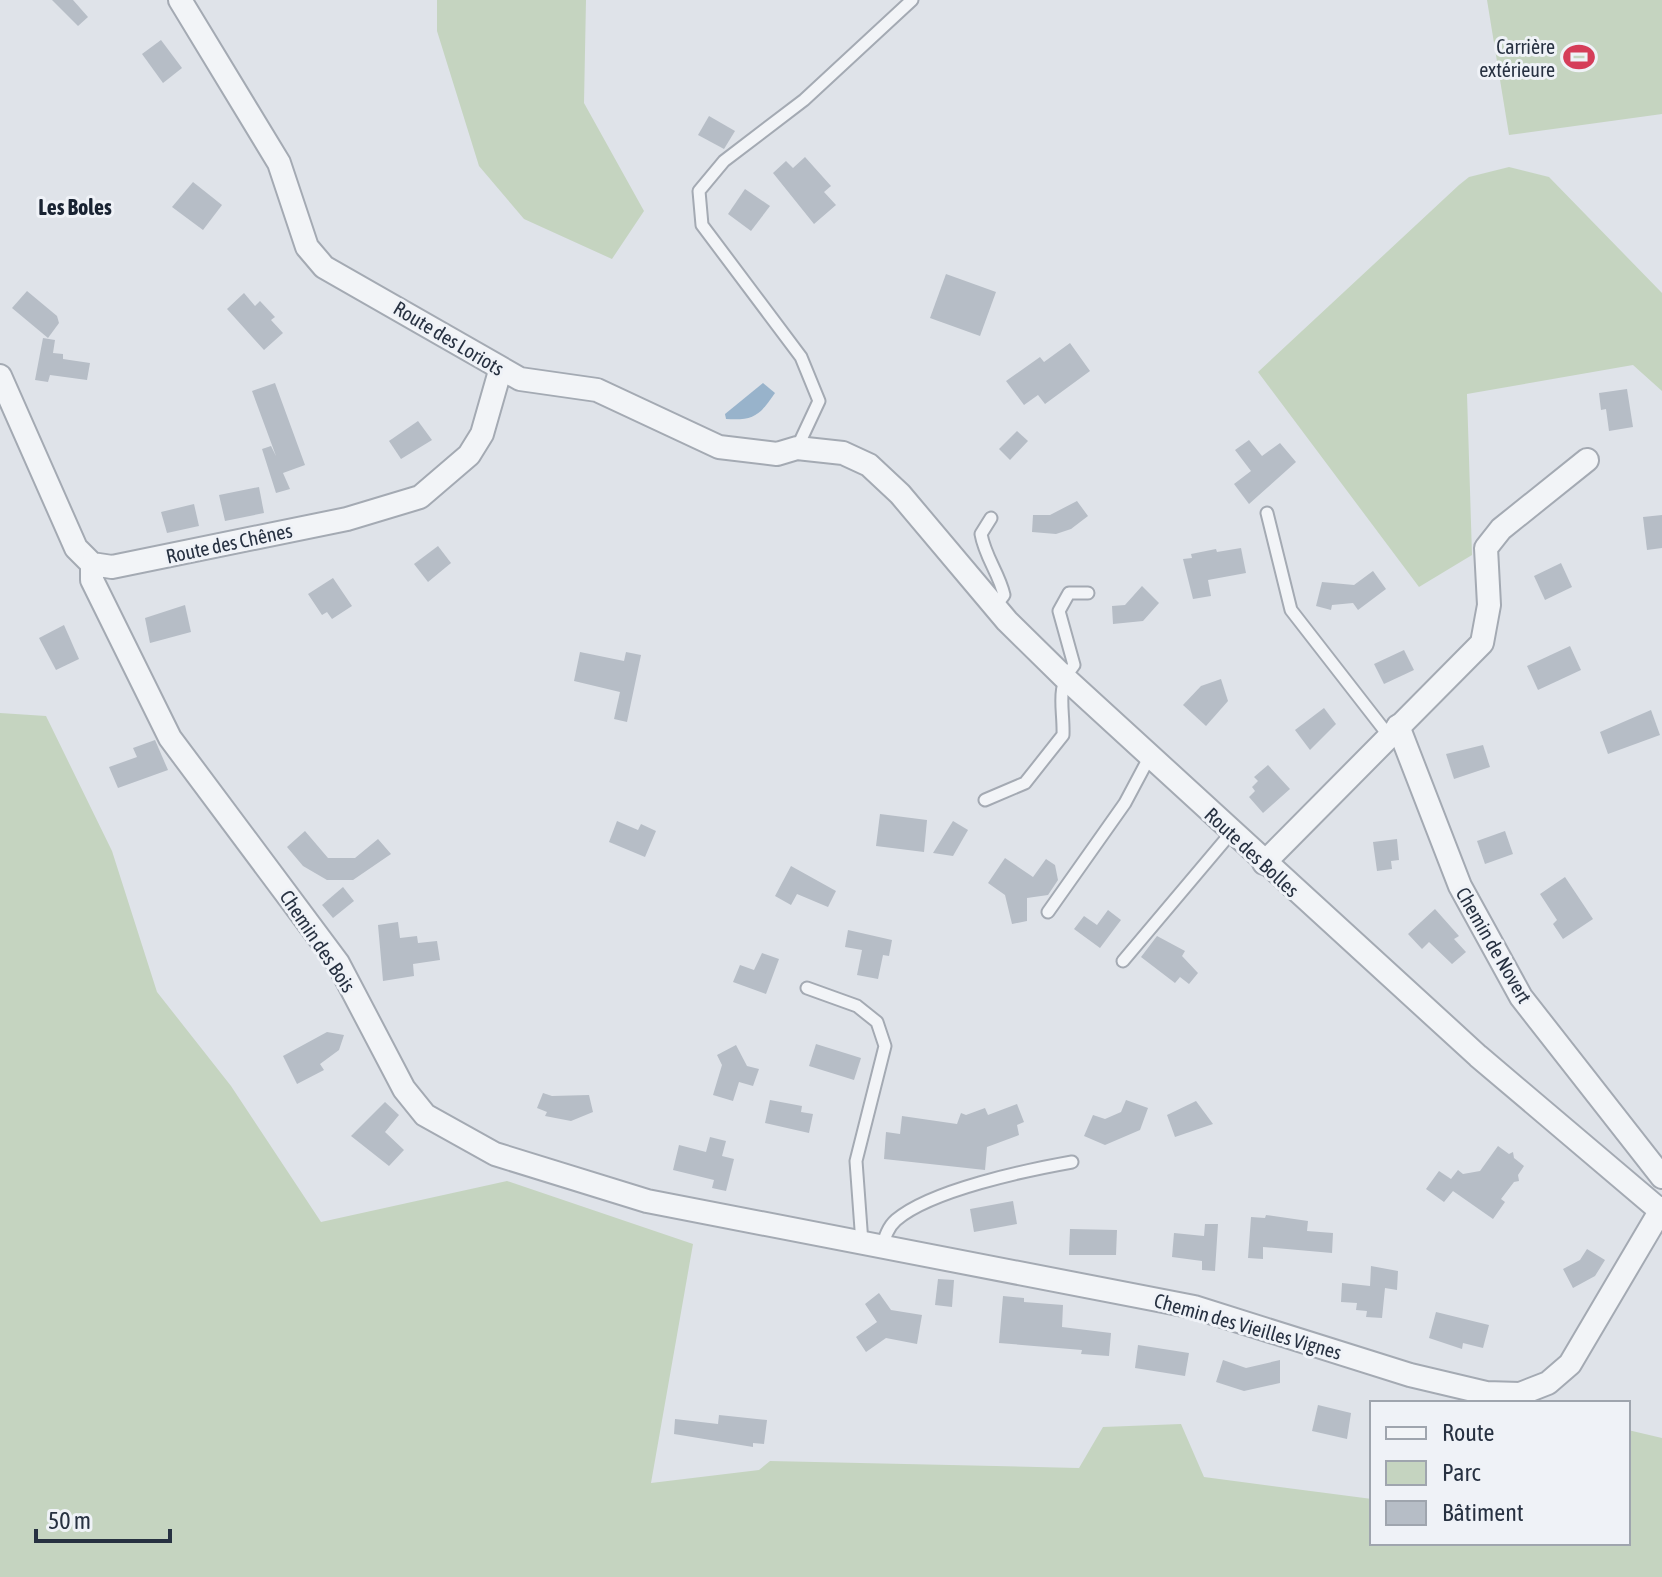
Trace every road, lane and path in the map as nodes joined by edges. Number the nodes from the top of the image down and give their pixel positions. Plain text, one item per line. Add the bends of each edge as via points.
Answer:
1 (180, 0) edge
2 (912, 0) edge
3 (500, 371) junction
4 (0, 376) edge
5 (797, 448) junction
6 (1587, 460) dead end
7 (869, 465) joint
8 (1267, 513) dead end
9 (991, 518) dead end
10 (92, 564) junction
11 (1088, 593) dead end
12 (995, 607) junction
13 (1064, 677) junction
14 (1394, 731) junction
15 (1150, 756) junction
16 (985, 800) dead end
17 (1231, 833) junction
18 (1264, 863) junction
19 (1048, 912) dead end
20 (1123, 961) dead end
21 (807, 988) dead end
22 (1072, 1162) dead end
23 (1662, 1177) edge
24 (647, 1201) joint
25 (1661, 1210) edge
26 (872, 1245) junction

1 - 3 street, Route des Loriots via 279,163 307,247 324,267
2 - 5 lane via 804,100 724,161 699,191 702,225 801,357 819,401
3 - 5 street, Route des Loriots via 520,379 597,390 719,447 777,454
3 - 10 street, Route des Chênes via 482,434 469,455 420,497 347,519 112,567
4 - 10 street via 76,548
5 - 7 street, Route des Loriots via 843,453
6 - 14 street via 1501,529 1486,548 1489,605 1482,643
7 - 12 street, Route des Bolles
8 - 14 lane via 1291,610
9 - 12 lane via 981,534 1004,595
10 - 24 street, Chemin des Bois via 92,580 170,738 338,963 404,1089 425,1115 495,1154
11 - 13 lane via 1069,593 1059,611 1074,665
12 - 13 street, Route des Bolles
13 - 15 street, Route des Bolles
13 - 16 lane via 1059,693 1063,735 1025,783
14 - 18 street
14 - 23 street, Chemin de Novert via 1460,886 1521,997
15 - 17 street, Route des Bolles
15 - 19 lane via 1125,803
17 - 18 street, Route des Bolles
17 - 20 lane
18 - 25 street, Route des Bolles via 1478,1056
21 - 26 lane via 857,1006 877,1022 885,1046 856,1161
22 - 26 lane via 1008,1173 925,1204 896,1220
24 - 26 street, Chemin des Vieilles Vignes
25 - 26 street, Chemin des Vieilles Vignes via 1570,1364 1548,1383 1520,1394 1486,1393 1410,1375 1194,1307

